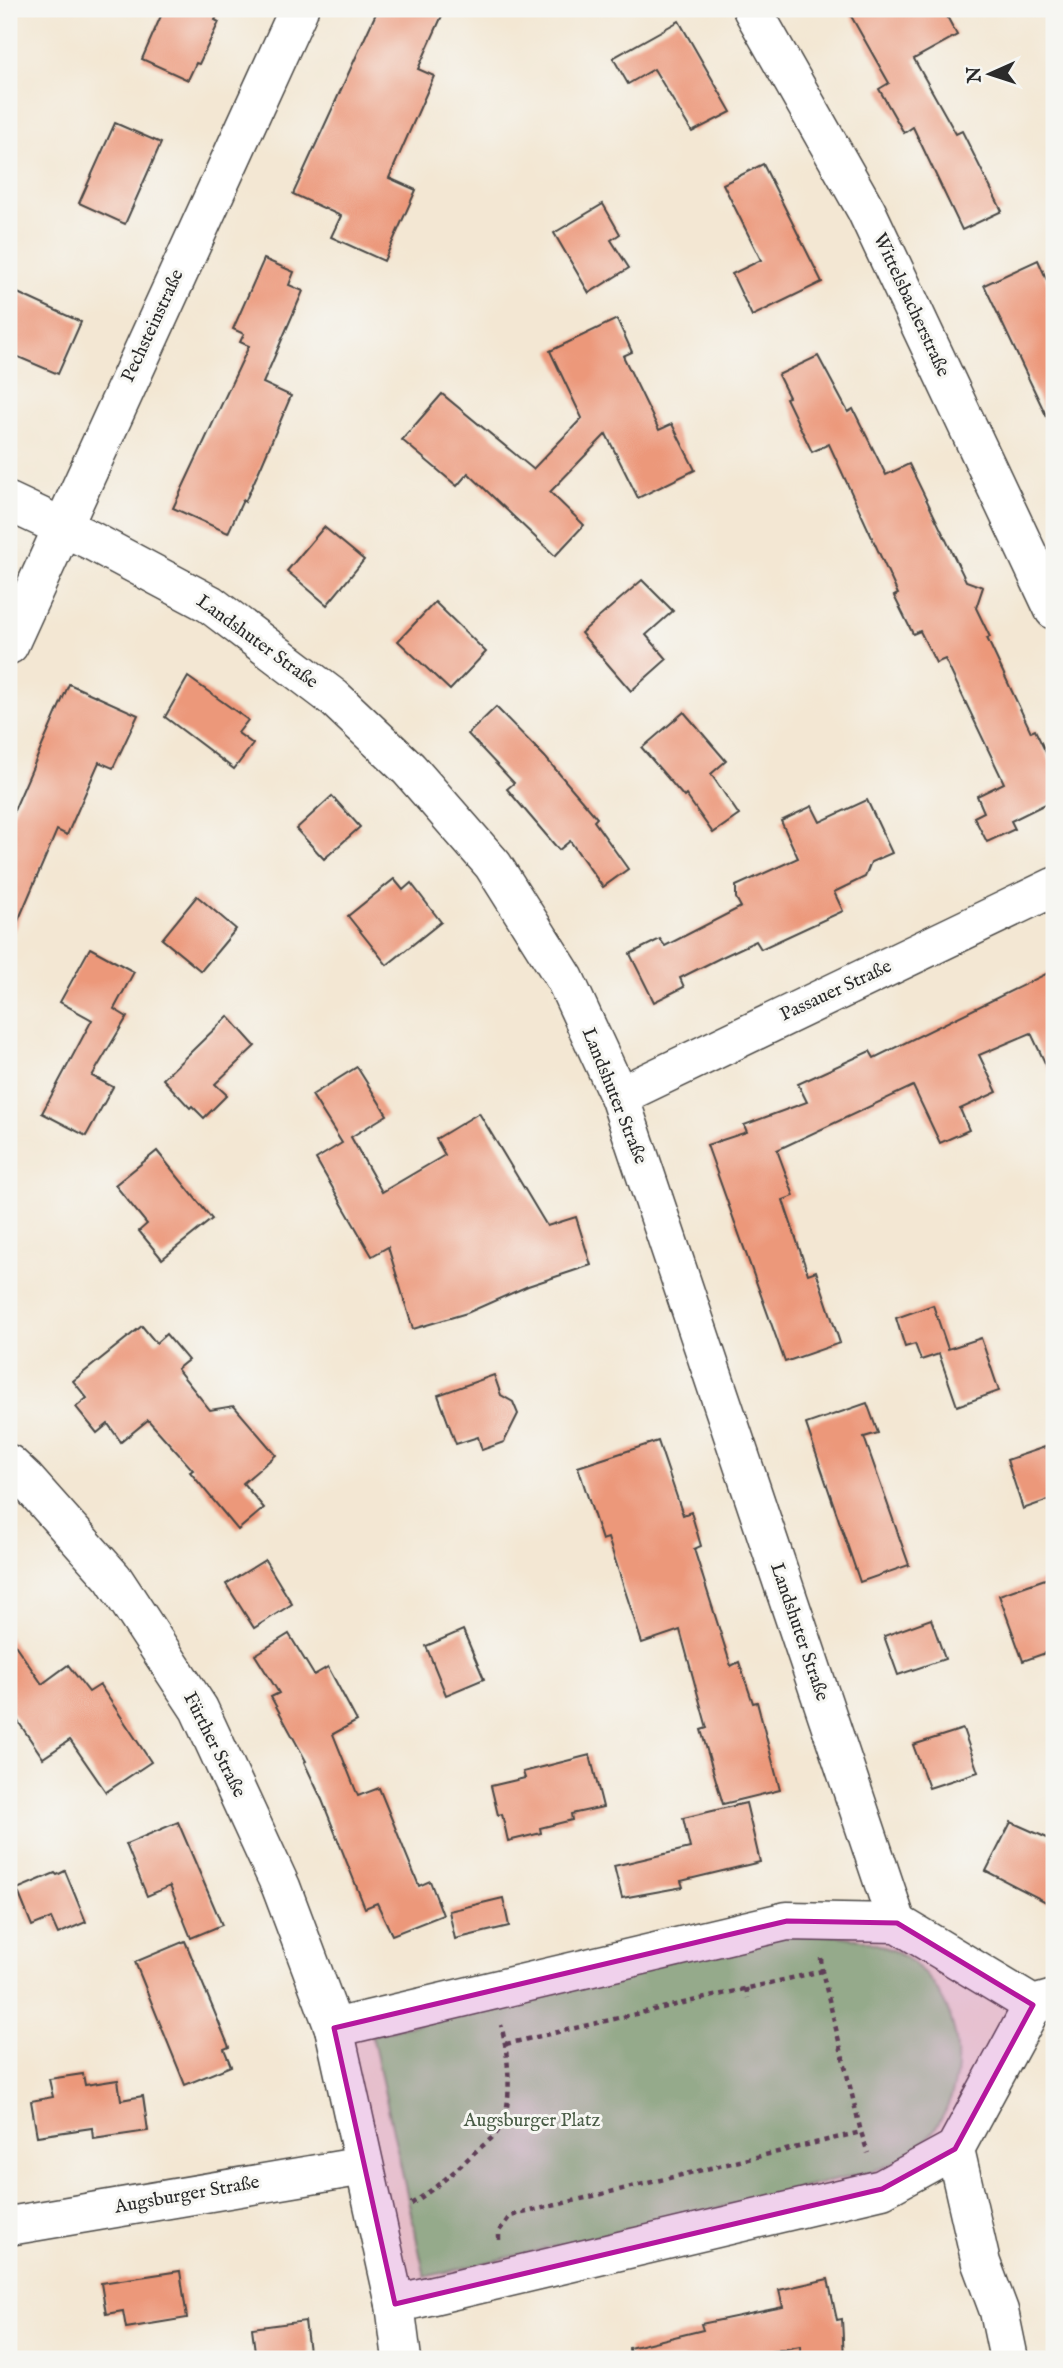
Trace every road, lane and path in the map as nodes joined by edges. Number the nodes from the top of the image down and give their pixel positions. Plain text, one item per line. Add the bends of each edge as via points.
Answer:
1 (299, 9) edge
2 (752, 9) edge
3 (9, 502) edge
4 (62, 526) junction
5 (1054, 610) edge
6 (9, 645) edge
7 (1054, 887) edge
8 (619, 1096) junction
9 (9, 1464) edge
10 (897, 1923) junction
11 (820, 1949) dead end
12 (822, 1971) junction
13 (746, 1988) junction
14 (491, 1991) junction
15 (748, 1998) dead end
16 (1043, 2002) edge
17 (334, 2028) junction
18 (506, 2044) junction
19 (861, 2132) junction
20 (955, 2149) junction
21 (870, 2158) dead end
22 (365, 2166) junction
23 (402, 2207) dead end
24 (9, 2225) edge
25 (504, 2279) junction
26 (395, 2304) junction
27 (402, 2359) edge
28 (1009, 2359) edge

1 - 4 street, Pechsteinstraße
2 - 5 street, Wittelsbacherstraße via 866,210
3 - 4 street, Landshuter Straße
4 - 6 street, Pechsteinstraße
4 - 8 street, Landshuter Straße via 210,604 334,698 409,769 493,865 565,979
7 - 8 street, Passauer Straße
8 - 10 street, Landshuter Straße
9 - 17 street, Fürther Straße via 113,1578 199,1709 281,1887
10 - 14 street via 787,1921
10 - 16 street
11 - 12 path
12 - 13 path
12 - 19 path
13 - 15 path
13 - 18 path
14 - 17 street
14 - 18 path
16 - 20 street
17 - 22 street
18 - 23 path via 506,2114 499,2131 439,2187
19 - 21 path
19 - 25 path via 510,2216 499,2231
20 - 25 street via 882,2189
20 - 28 street
22 - 24 street, Augsburger Straße
22 - 26 street
25 - 26 street
26 - 27 street

